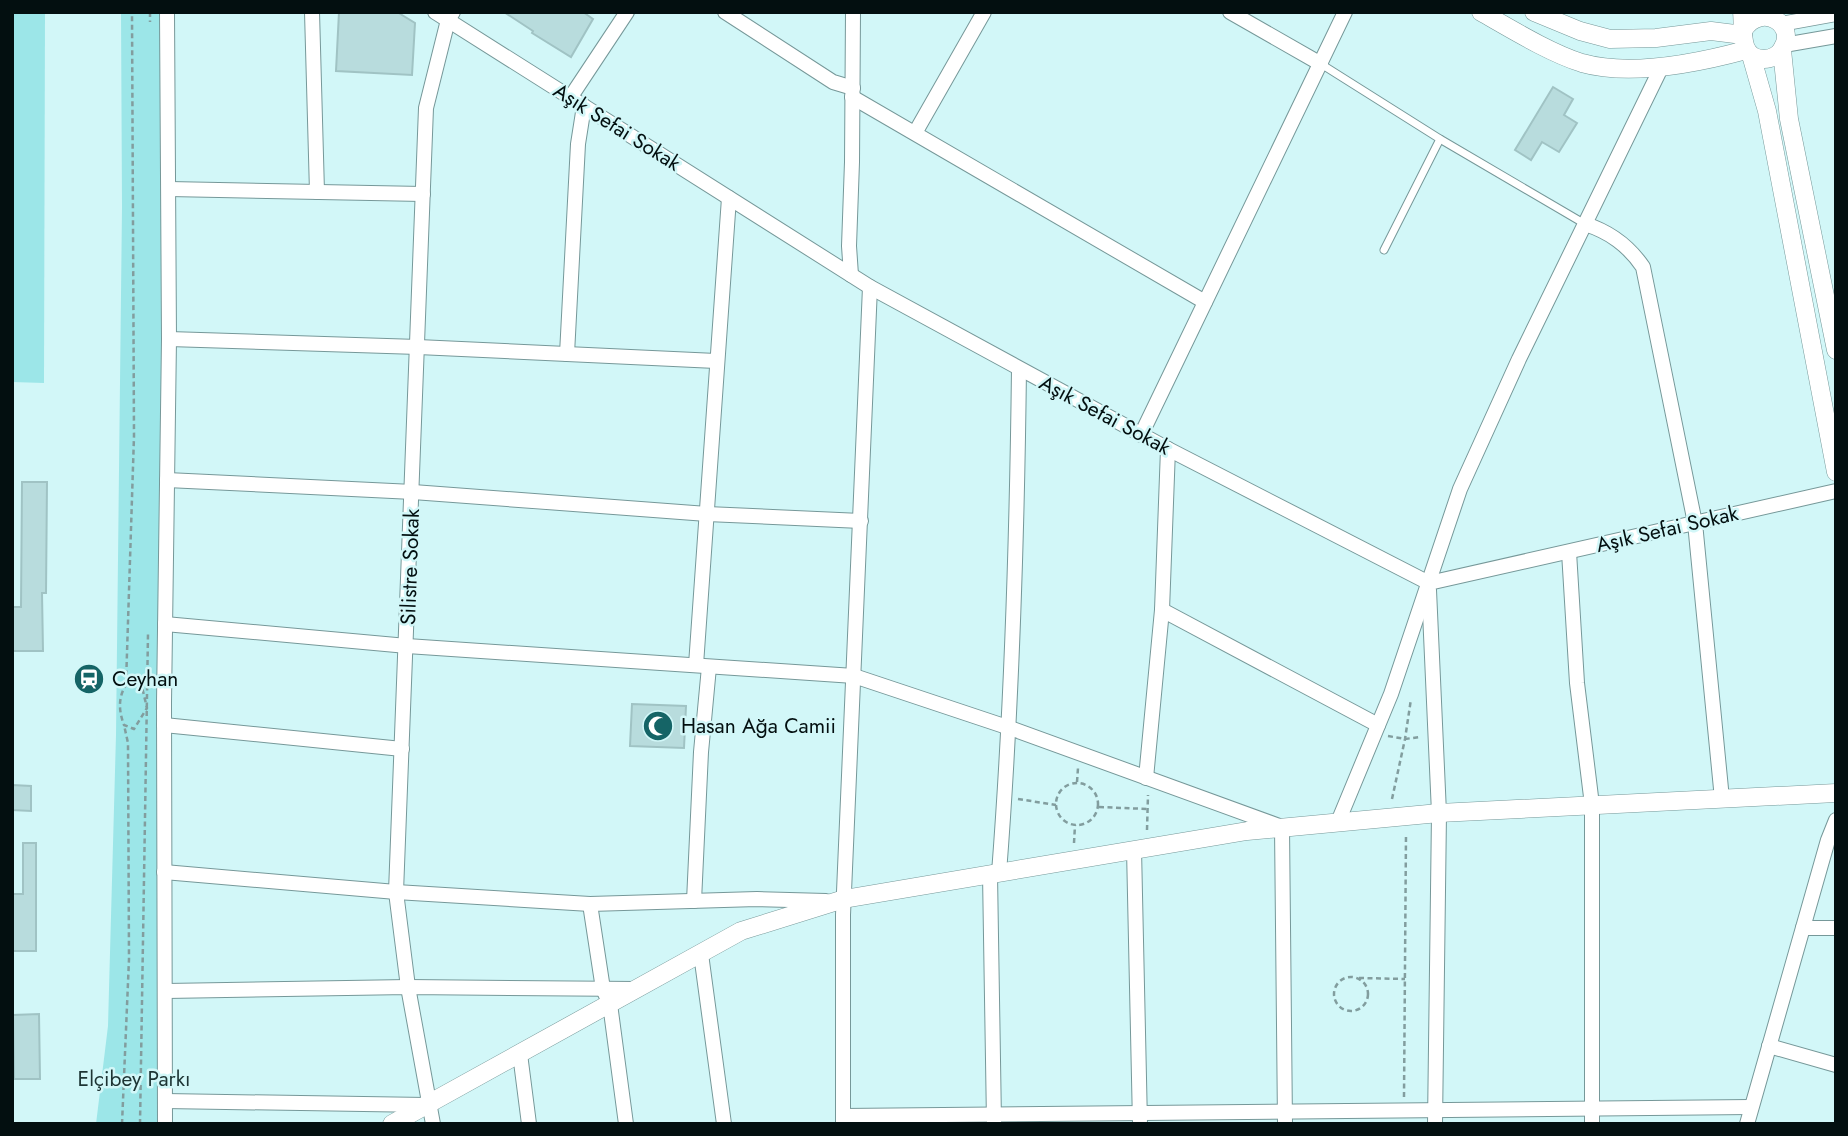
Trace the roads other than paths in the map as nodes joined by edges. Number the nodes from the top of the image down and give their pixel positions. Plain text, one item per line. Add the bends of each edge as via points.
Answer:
1 (167, 12) edge
2 (312, 12) edge
3 (627, 12) edge
4 (724, 12) edge
5 (853, 12) edge
6 (984, 12) edge
7 (1230, 12) edge
8 (1345, 12) edge
9 (1481, 12) edge
10 (1534, 12) edge
11 (1836, 13) edge
12 (445, 15) edge
13 (1777, 19) edge
14 (1745, 36) edge
15 (1836, 36) edge
16 (1783, 47) junction
17 (1321, 64) junction
18 (1662, 66) junction
19 (852, 92) junction
20 (570, 98) junction
21 (584, 106) junction
22 (915, 133) junction
23 (1440, 139) junction
24 (169, 189) junction
25 (317, 192) junction
26 (423, 194) junction
27 (729, 198) junction
28 (1585, 224) junction
29 (1384, 250) dead end
30 (851, 275) junction
31 (870, 287) junction
32 (1205, 302) junction
33 (169, 339) junction
34 (418, 346) junction
35 (1836, 350) edge
36 (567, 354) junction
37 (716, 361) junction
38 (1019, 369) junction
39 (1141, 435) junction
40 (1168, 449) junction
41 (1836, 472) edge
42 (167, 480) junction
43 (1836, 491) edge
44 (413, 492) junction
45 (707, 514) junction
46 (861, 521) junction
47 (1695, 523) junction
48 (1569, 552) junction
49 (1429, 583) junction
50 (1162, 610) junction
51 (165, 624) junction
52 (407, 646) junction
53 (702, 666) junction
54 (854, 676) junction
55 (164, 725) junction
56 (1378, 725) junction
57 (1010, 728) junction
58 (402, 749) junction
59 (1147, 779) junction
60 (1836, 793) edge
61 (1722, 799) junction
62 (1592, 805) junction
63 (1438, 813) junction
64 (1836, 820) edge
65 (1338, 822) junction
66 (1283, 827) junction
67 (1141, 848) junction
68 (164, 872) junction
69 (994, 873) junction
70 (396, 892) junction
71 (839, 900) junction
72 (694, 901) junction
73 (590, 904) junction
74 (1803, 928) junction
75 (1836, 928) edge
76 (701, 954) junction
77 (408, 987) junction
78 (166, 991) junction
79 (606, 997) junction
80 (1769, 1046) junction
81 (520, 1054) junction
82 (1836, 1065) edge
83 (165, 1101) junction
84 (429, 1104) junction
85 (1751, 1107) junction
86 (1592, 1116) edge
87 (1435, 1117) edge
88 (1285, 1118) edge
89 (994, 1119) edge
90 (1140, 1119) edge
91 (843, 1120) edge
92 (165, 1124) edge
93 (391, 1124) edge
94 (433, 1124) edge
95 (529, 1124) edge
96 (626, 1124) edge
97 (724, 1124) edge
98 (1747, 1124) edge

1 - 24 street
2 - 25 street
3 - 20 street
4 - 19 street
5 - 19 street
6 - 22 street
7 - 17 street
8 - 17 street
9 - 18 street via 1585,64
10 - 14 street via 1610,39 1711,31
11 - 13 street
12 - 20 street, Aşık Sefai Sokak
12 - 26 street, Silistre Sokak via 426,108
13 - 14 street via 1753,19
13 - 16 street via 1786,35
14 - 16 street via 1764,60
14 - 18 street via 1714,59
14 - 41 street via 1767,111
15 - 16 street
16 - 35 street via 1789,119
17 - 23 lane
17 - 32 street
18 - 28 street
19 - 22 street
19 - 30 street
20 - 21 street, Aşık Sefai Sokak
21 - 27 street, Aşık Sefai Sokak
21 - 36 street
22 - 32 street
23 - 28 lane
23 - 29 lane
24 - 25 street
24 - 33 street
25 - 26 street
26 - 34 street, Silistre Sokak
27 - 30 street, Aşık Sefai Sokak
27 - 37 street
28 - 47 street via 1623,243 1643,267
28 - 49 street via 1461,489
30 - 31 street, Aşık Sefai Sokak
31 - 38 street, Aşık Sefai Sokak
31 - 46 street
32 - 39 street
33 - 34 street
33 - 42 street
34 - 36 street
34 - 44 street, Silistre Sokak
36 - 37 street
37 - 45 street
38 - 39 street, Aşık Sefai Sokak
38 - 57 street
39 - 40 street, Aşık Sefai Sokak
40 - 49 street, Aşık Sefai Sokak
40 - 50 street
42 - 44 street
42 - 51 street
43 - 47 street, Aşık Sefai Sokak
44 - 45 street
44 - 52 street, Silistre Sokak
45 - 46 street
45 - 53 street
46 - 54 street
47 - 48 street, Aşık Sefai Sokak
47 - 61 street
48 - 49 street, Aşık Sefai Sokak
48 - 62 street via 1577,683
49 - 56 street
49 - 63 street
50 - 56 street
50 - 59 street
51 - 52 street
51 - 55 street
52 - 53 street
52 - 58 street, Silistre Sokak
53 - 54 street
53 - 72 street
54 - 57 street
54 - 71 street
55 - 58 street
55 - 68 street
56 - 65 street
57 - 59 street
57 - 69 street
58 - 70 street, Silistre Sokak
59 - 66 street
60 - 61 street
61 - 62 street
62 - 63 street
62 - 86 street
63 - 65 street
63 - 87 street
64 - 74 street
65 - 66 street
66 - 67 street
66 - 88 street
67 - 69 street
67 - 90 street
68 - 70 street
68 - 78 street
69 - 71 street
69 - 89 street
70 - 73 street
70 - 77 street, Silistre Sokak
71 - 72 street
71 - 76 street via 741,931
71 - 91 street
72 - 73 street
73 - 79 street
74 - 75 street
74 - 80 street
76 - 79 street via 636,989
76 - 97 street
77 - 78 street
77 - 79 street
77 - 84 street, Silistre Sokak
78 - 83 street
79 - 81 street
79 - 96 street
80 - 82 street
80 - 85 street
81 - 84 street
81 - 95 street
83 - 84 street
83 - 92 street
84 - 93 street
84 - 94 street, Silistre Sokak
85 - 86 street
85 - 98 street
86 - 87 street
87 - 88 street via 1404,1111
88 - 90 street
89 - 90 street
89 - 91 street

